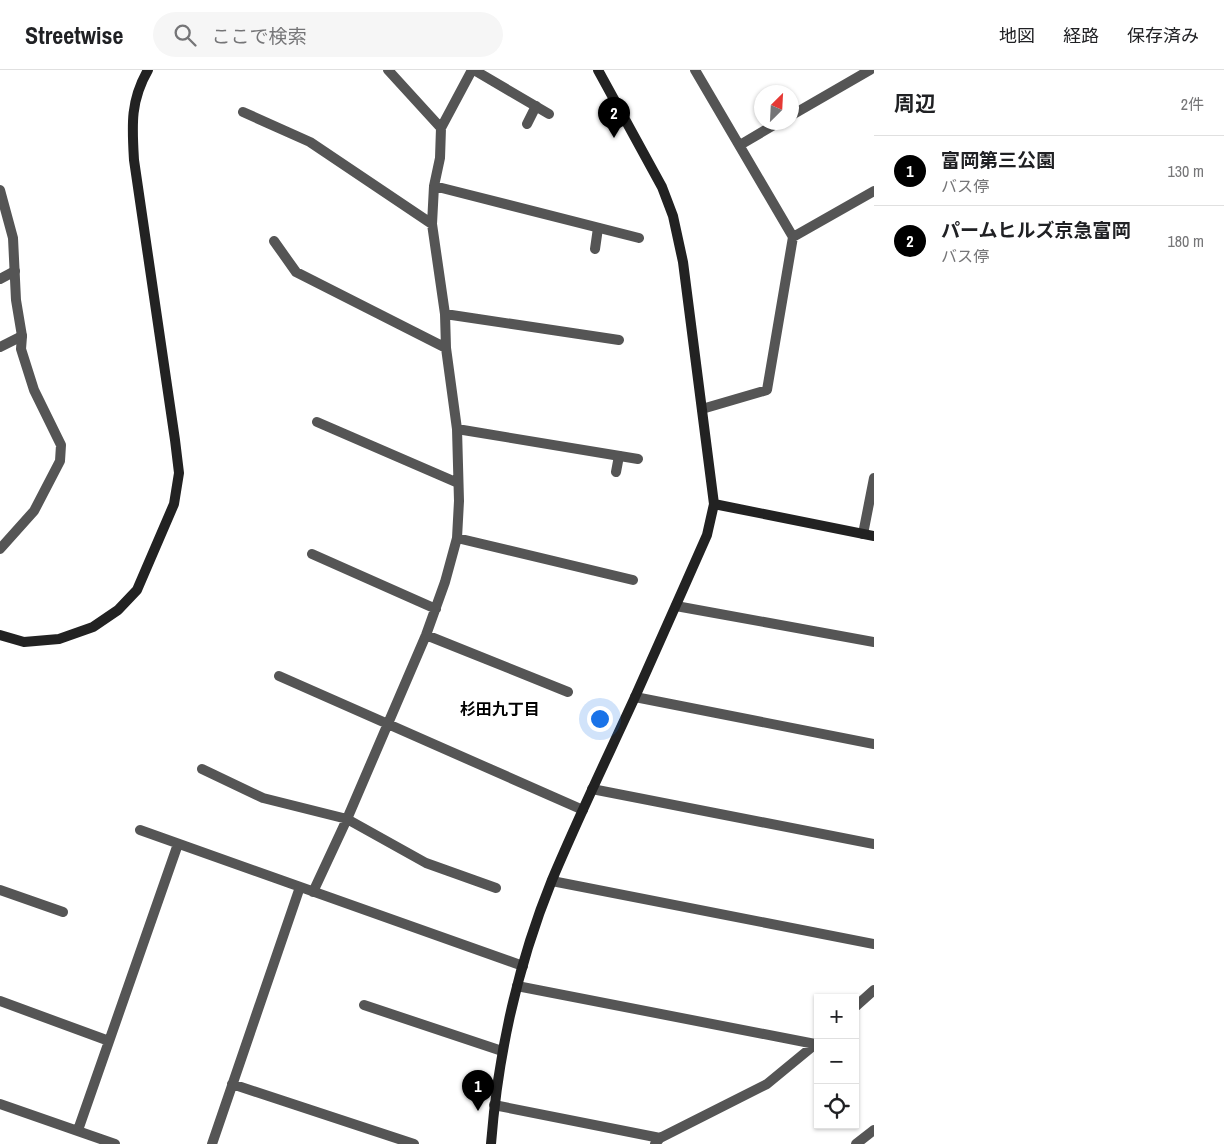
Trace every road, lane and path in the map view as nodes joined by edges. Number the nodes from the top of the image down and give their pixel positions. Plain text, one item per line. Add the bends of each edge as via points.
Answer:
1 (148, 70) edge
2 (388, 70) edge
3 (473, 70) edge
4 (598, 70) edge
5 (696, 70) edge
6 (870, 70) edge
7 (536, 106) junction
8 (799, 111) edge
9 (243, 112) dead end
10 (549, 114) dead end
11 (527, 124) dead end
12 (441, 128) junction
13 (765, 130) edge
14 (740, 145) junction
15 (434, 186) junction
16 (0, 190) edge
17 (874, 191) edge
18 (432, 224) junction
19 (598, 228) junction
20 (793, 237) junction
21 (639, 238) dead end
22 (274, 241) dead end
23 (595, 249) dead end
24 (15, 271) junction
25 (0, 279) edge
26 (445, 314) junction
27 (22, 336) junction
28 (619, 340) dead end
29 (0, 347) edge
30 (446, 348) junction
31 (702, 409) junction
32 (317, 422) dead end
33 (457, 428) junction
34 (619, 456) junction
35 (638, 458) dead end
36 (616, 472) dead end
37 (874, 478) edge
38 (458, 483) junction
39 (714, 504) junction
40 (869, 535) edge
41 (457, 538) junction
42 (0, 549) edge
43 (312, 554) dead end
44 (633, 580) dead end
45 (676, 606) junction
46 (436, 609) junction
47 (0, 634) edge
48 (426, 634) junction
49 (874, 642) edge
50 (279, 676) dead end
51 (568, 692) dead end
52 (635, 697) junction
53 (387, 724) junction
54 (874, 744) edge
55 (202, 769) dead end
56 (592, 789) junction
57 (583, 810) junction
58 (347, 819) junction
59 (140, 830) dead end
60 (178, 844) junction
61 (874, 844) edge
62 (552, 881) junction
63 (300, 887) junction
64 (496, 888) dead end
65 (0, 890) edge
66 (313, 892) junction
67 (63, 912) dead end
68 (874, 944) edge
69 (523, 966) junction
70 (517, 986) junction
71 (874, 990) edge
72 (0, 1001) edge
73 (859, 1003) edge
74 (364, 1005) dead end
75 (109, 1041) junction
76 (814, 1042) edge
77 (814, 1045) edge
78 (502, 1052) junction
79 (232, 1084) junction
80 (0, 1104) edge
81 (494, 1105) junction
82 (78, 1130) junction
83 (874, 1130) edge
84 (658, 1141) edge
85 (115, 1144) edge
86 (212, 1144) edge
87 (414, 1144) edge
88 (491, 1144) edge
89 (856, 1144) edge

1 - 47 street via 134,104 132,130 179,474 174,504 137,590 118,610 93,627 59,640 24,642
2 - 12 street
3 - 7 street
3 - 12 street
4 - 31 street via 662,187 673,216 683,262
5 - 14 street
6 - 8 street
7 - 10 street
7 - 11 street
9 - 18 street via 310,142
12 - 15 street via 440,158
13 - 14 street
14 - 20 street
15 - 18 street
15 - 19 street
16 - 24 street via 13,238
17 - 20 street
18 - 26 street
19 - 21 street
19 - 23 street
20 - 31 street via 767,390
22 - 30 street via 296,272
24 - 25 street
24 - 27 street
26 - 28 street
26 - 30 street
27 - 29 street
27 - 42 street via 21,349 34,390 61,445 60,461 34,511
30 - 33 street
31 - 39 street
32 - 38 street
33 - 34 street
33 - 38 street
34 - 35 street
34 - 36 street
37 - 40 street
38 - 41 street
39 - 40 street
39 - 45 street via 708,535
41 - 44 street
41 - 46 street
43 - 46 street
45 - 49 street
45 - 52 street
46 - 48 street
48 - 51 street
48 - 53 street
50 - 53 street
52 - 54 street
52 - 56 street
53 - 57 street
53 - 58 street
55 - 58 street via 263,798
56 - 57 street
56 - 61 street
57 - 62 street
58 - 64 street via 426,862
58 - 66 street
59 - 60 street
60 - 63 street
60 - 75 street via 138,939
62 - 68 street
62 - 69 street
63 - 66 street
63 - 79 street
65 - 67 street
66 - 69 street
69 - 70 street
70 - 76 street
70 - 78 street
71 - 73 street
72 - 75 street
74 - 78 street
75 - 82 street
77 - 84 street via 767,1084
78 - 81 street
79 - 86 street
79 - 87 street
80 - 82 street
81 - 84 street
81 - 88 street
82 - 85 street
83 - 89 street

